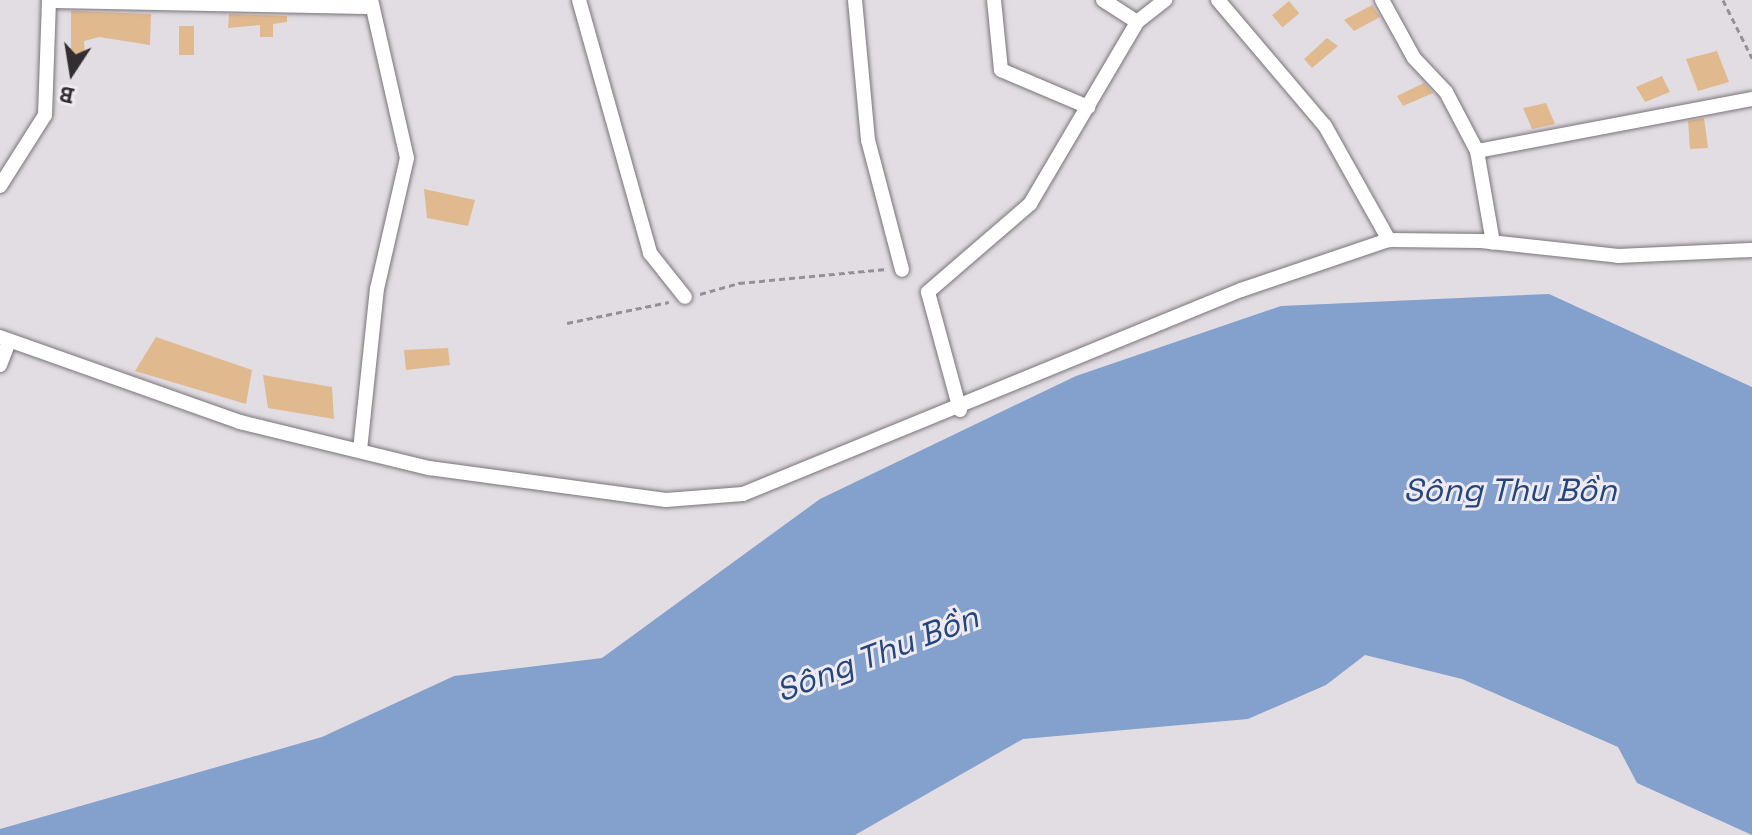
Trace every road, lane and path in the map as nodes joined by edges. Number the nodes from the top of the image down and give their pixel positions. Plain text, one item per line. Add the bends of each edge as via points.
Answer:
1 (579, 0) edge
2 (855, 0) edge
3 (994, 0) edge
4 (1103, 0) edge
5 (1165, 0) edge
6 (1218, 0) edge
7 (1382, 0) edge
8 (1723, 0) edge
9 (49, 1) edge
10 (178, 2) edge
11 (372, 4) edge
12 (1137, 22) junction
13 (1752, 58) edge
14 (1752, 99) edge
15 (1088, 107) junction
16 (1477, 151) junction
17 (0, 186) edge
18 (1389, 240) junction
19 (1493, 243) junction
20 (1752, 250) edge
21 (902, 270) joint
22 (685, 297) junction
23 (567, 323) dead end
24 (4, 339) edge
25 (0, 365) edge
26 (960, 410) junction
27 (360, 450) junction

1 - 22 street via 650,253
2 - 21 street via 868,140
3 - 15 street via 1001,70
4 - 12 street
5 - 12 street
6 - 18 street via 1325,126
7 - 16 street via 1414,58 1446,92
8 - 13 path
9 - 10 street
9 - 17 street via 45,115
10 - 11 street
11 - 27 street via 407,158 377,289
12 - 15 street
14 - 16 street
15 - 26 street via 1030,204 928,292
16 - 19 street
18 - 19 street
18 - 26 street via 1241,290
19 - 20 street via 1618,256
21 - 22 path via 739,283
22 - 23 path
24 - 25 street
24 - 27 street via 240,422
26 - 27 street via 743,494 682,499 503,481

